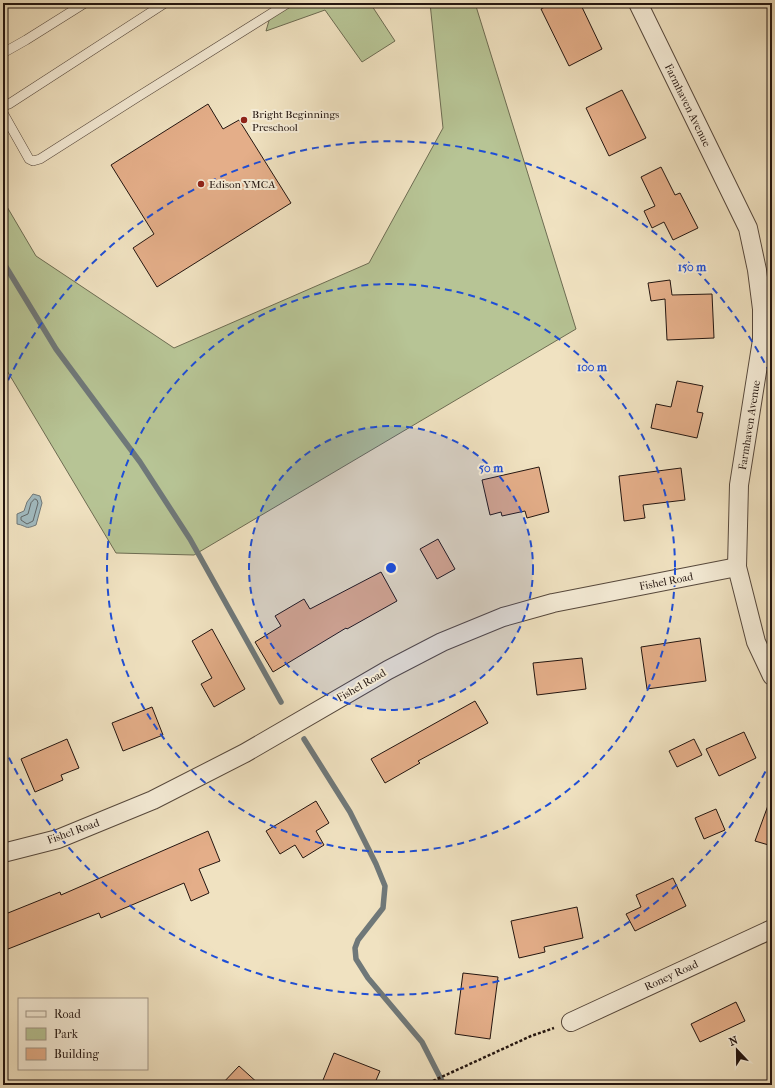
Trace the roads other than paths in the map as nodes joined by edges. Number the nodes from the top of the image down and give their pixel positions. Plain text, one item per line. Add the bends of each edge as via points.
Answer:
1 (85, 3) edge
2 (165, 3) edge
3 (288, 3) edge
4 (638, 3) edge
5 (3, 53) edge
6 (3, 106) edge
7 (3, 113) edge
8 (738, 567) junction
9 (772, 676) edge
10 (3, 853) edge
11 (772, 929) edge
12 (571, 1022) road end

1 - 5 lane
2 - 6 lane
3 - 7 lane via 40,159 29,159
4 - 8 street, Farmhaven Avenue via 748,228 757,270 762,309 762,340 739,485
8 - 9 street, Farmhaven Avenue via 756,642
8 - 10 street, Fishel Road via 553,603 503,617 422,652 245,753 153,800 58,838
11 - 12 street, Roney Road

